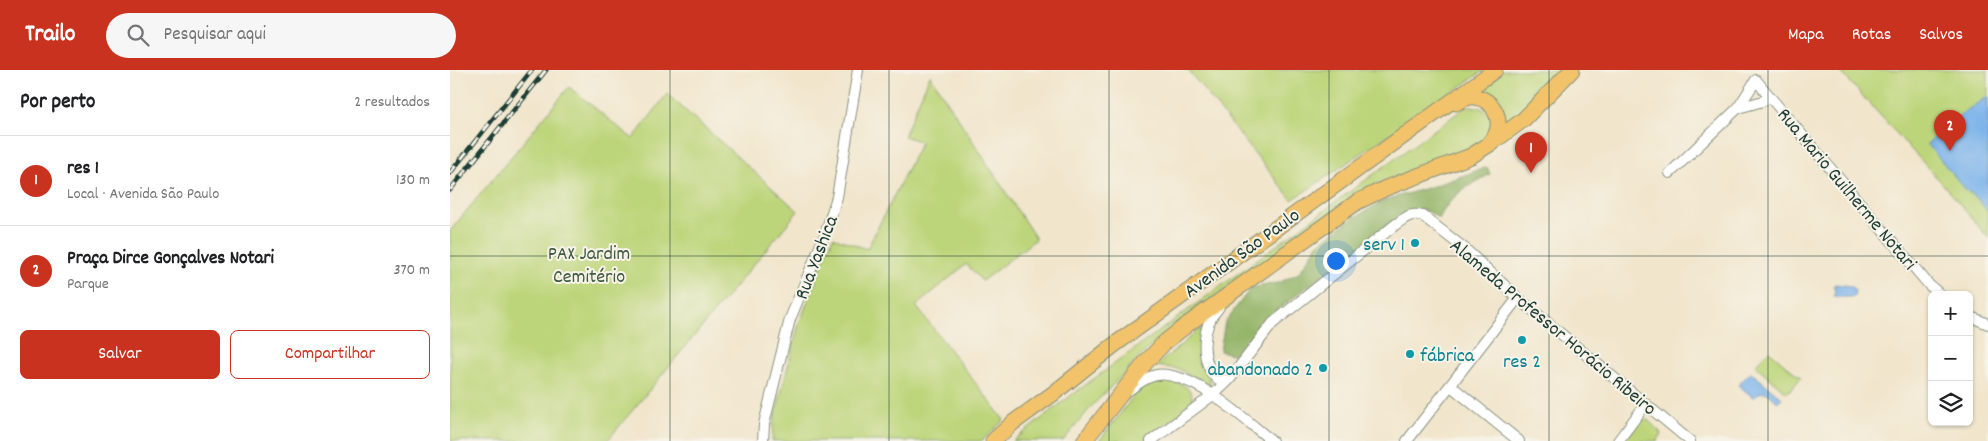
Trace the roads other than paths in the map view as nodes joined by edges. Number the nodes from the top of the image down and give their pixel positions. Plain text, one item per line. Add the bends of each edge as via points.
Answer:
1 (858, 70) edge
2 (1495, 70) edge
3 (1571, 71) edge
4 (1770, 97) junction
5 (1738, 108) junction
6 (1419, 125) junction
7 (1471, 156) junction
8 (1670, 172) dead end
9 (1237, 287) junction
10 (1936, 291) edge
11 (1518, 298) junction
12 (1973, 318) edge
13 (1988, 324) edge
14 (1092, 362) junction
15 (1229, 380) junction
16 (1451, 386) junction
17 (1213, 395) junction
18 (1120, 396) junction
19 (1646, 404) junction
20 (764, 441) edge
21 (993, 441) edge
22 (1005, 441) edge
23 (1084, 441) edge
24 (1151, 441) edge
25 (1272, 441) edge
26 (1408, 441) edge
27 (1519, 441) edge
28 (1618, 441) edge
29 (1690, 441) edge

1 - 20 street, Rua Yashica via 837,198 790,319 764,424
2 - 6 main road, Avenida São Paulo
3 - 7 main road, Avenida São Paulo via 1523,120
4 - 5 street
4 - 5 street, Rua Mario Guilherme Notari via 1756,80
4 - 10 street, Rua Mario Guilherme Notari
5 - 8 street
6 - 7 main road via 1465,99 1474,97 1486,101 1498,117 1499,130 1492,140
6 - 14 main road, Avenida São Paulo
7 - 9 main road, Avenida São Paulo via 1357,202
9 - 15 street via 1214,312 1208,322 1206,336 1210,373 1218,380
9 - 18 main road, Avenida São Paulo via 1165,342
11 - 15 street, Alameda Professor Horácio Ribeiro via 1423,216 1406,216 1273,323
11 - 16 street
11 - 19 street, Alameda Professor Horácio Ribeiro
12 - 13 street
14 - 21 main road, Avenida São Paulo
14 - 22 main road via 1086,376
15 - 17 street
16 - 26 street
16 - 27 street
17 - 18 street via 1166,374 1146,378
17 - 24 street
17 - 25 street
18 - 23 main road, Avenida São Paulo
19 - 28 street
19 - 29 street, Alameda Professor Horácio Ribeiro

